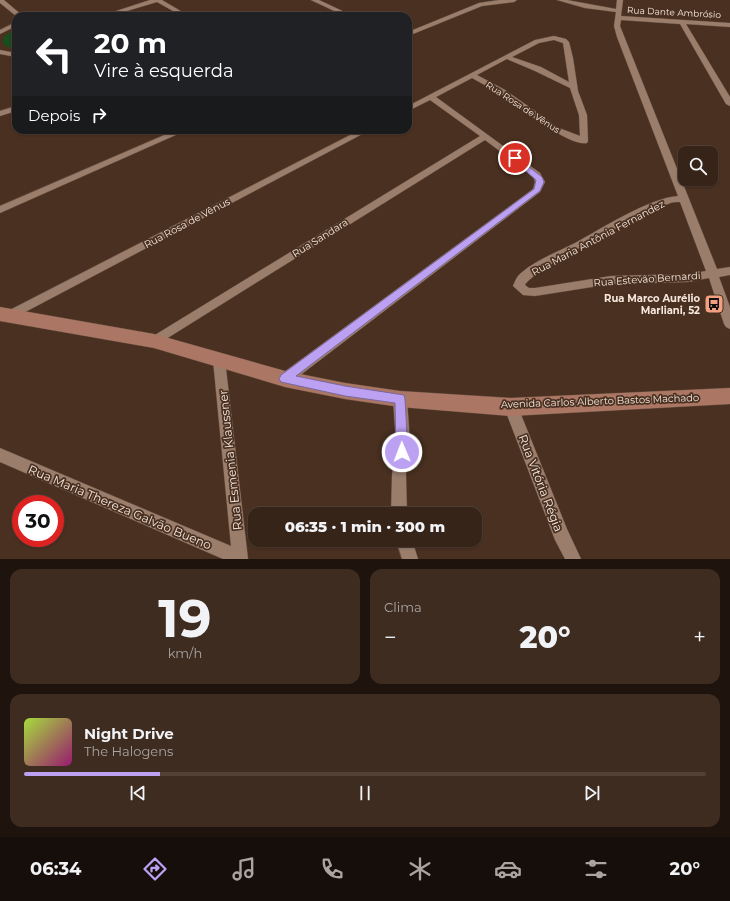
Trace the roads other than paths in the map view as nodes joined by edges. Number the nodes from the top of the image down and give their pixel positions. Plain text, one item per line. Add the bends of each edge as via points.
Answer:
1 (0, 0) edge
2 (157, 0) edge
3 (314, 0) edge
4 (470, 0) edge
5 (514, 0) edge
6 (560, 0) edge
7 (620, 0) edge
8 (481, 4) junction
9 (15, 12) edge
10 (117, 12) edge
11 (179, 12) edge
12 (341, 12) edge
13 (618, 15) junction
14 (682, 22) junction
15 (730, 24) edge
16 (12, 26) edge
17 (0, 32) edge
18 (412, 32) edge
19 (0, 52) edge
20 (12, 54) edge
21 (507, 57) junction
22 (472, 75) junction
23 (574, 87) junction
24 (431, 97) junction
25 (730, 104) edge
26 (412, 106) edge
27 (12, 110) edge
28 (0, 114) edge
29 (168, 134) edge
30 (358, 134) edge
31 (486, 136) junction
32 (683, 199) junction
33 (0, 210) edge
34 (730, 271) edge
35 (713, 274) junction
36 (519, 286) joint
37 (4, 315) edge
38 (730, 324) edge
39 (154, 340) junction
40 (219, 360) junction
41 (285, 379) junction
42 (730, 396) edge
43 (400, 399) junction
44 (511, 407) junction
45 (0, 455) edge
46 (399, 507) edge
47 (406, 547) edge
48 (240, 558) edge
49 (410, 559) edge
50 (573, 559) edge

1 - 9 street
2 - 10 street
2 - 11 street
3 - 12 street
4 - 8 street
5 - 8 street
6 - 13 street, Rua Dante Ambrósio
7 - 13 street
8 - 18 street
13 - 14 street, Rua Dante Ambrósio
13 - 32 street via 617,26 620,36
14 - 15 street, Rua Dante Ambrósio
14 - 25 street
16 - 17 street
19 - 20 street
21 - 22 street, Rua Rosa de Vênus
21 - 23 street
21 - 23 street, Rua Rosa de Vênus via 544,38 564,40 569,49
22 - 23 street, Rua Rosa de Vênus via 502,92 556,130 584,141 583,115
22 - 24 street, Rua Rosa de Vênus
24 - 26 street, Rua Rosa de Vênus
24 - 31 street
27 - 28 street
29 - 33 street
30 - 37 street, Rua Rosa de Vênus
31 - 39 street, Rua Sandara
31 - 41 street via 536,175 540,182 537,190
32 - 35 street
32 - 36 street, Rua Maria Antônia Fernandez via 668,200 545,263 525,276
34 - 35 street, Rua Estevão Bernardi
35 - 36 street, Rua Estevão Bernardi via 688,278 610,280 535,292 527,292
35 - 38 street
37 - 39 street, Avenida Carlos Alberto Bastos Machado
39 - 40 street, Avenida Carlos Alberto Bastos Machado
40 - 41 street, Avenida Carlos Alberto Bastos Machado
40 - 48 street, Rua Esmenia Klaussner
41 - 43 street, Avenida Carlos Alberto Bastos Machado
42 - 44 street, Avenida Carlos Alberto Bastos Machado
43 - 44 street, Avenida Carlos Alberto Bastos Machado
43 - 46 street via 403,442
44 - 50 street, Rua Vitória Régia
45 - 48 street, Rua Maria Thereza Galvão Bueno
47 - 49 street

